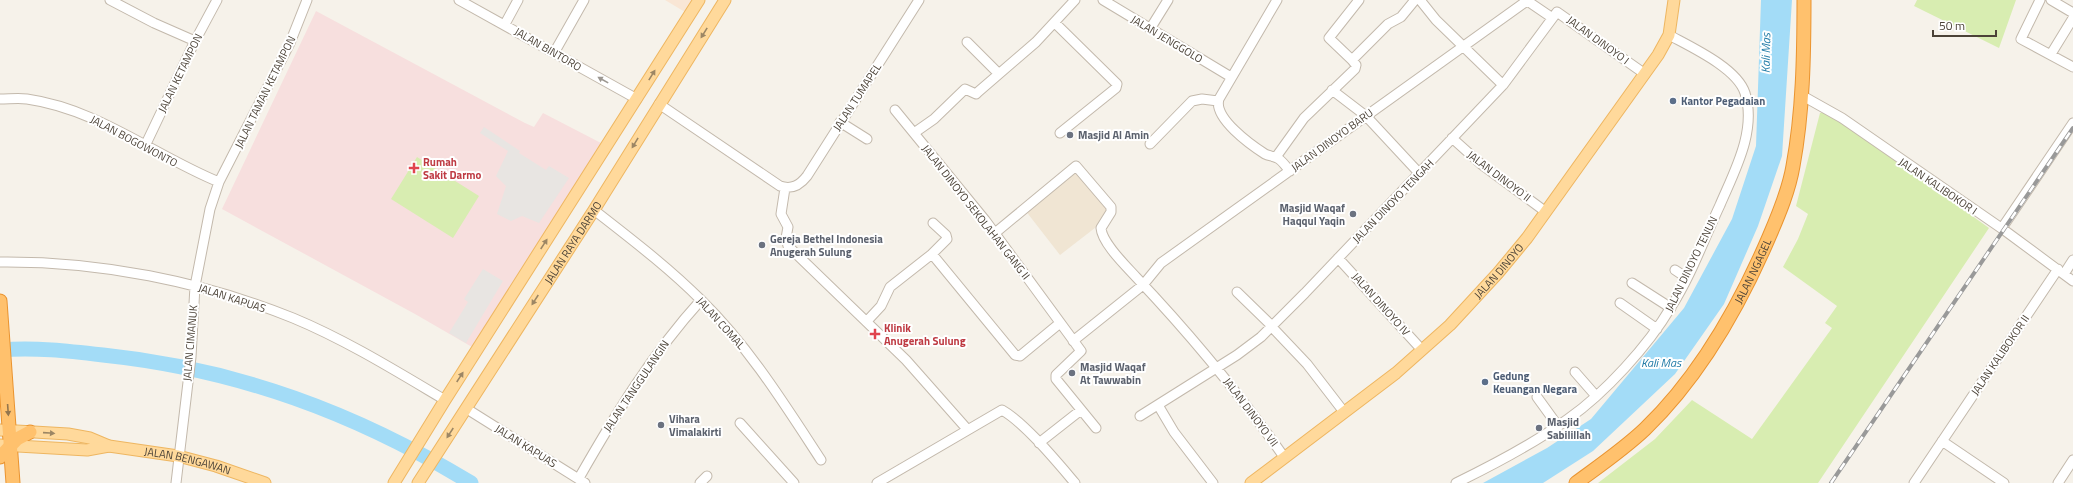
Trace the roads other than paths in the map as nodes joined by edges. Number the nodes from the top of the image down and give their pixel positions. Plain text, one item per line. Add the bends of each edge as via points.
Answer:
1 (110, 0) edge
2 (217, 0) edge
3 (307, 0) edge
4 (459, 0) edge
5 (518, 0) edge
6 (584, 0) edge
7 (699, 0) edge
8 (725, 0) edge
9 (919, 0) edge
10 (1075, 0) edge
11 (1103, 0) edge
12 (1168, 0) edge
13 (1277, 0) edge
14 (1359, 0) edge
15 (1415, 0) edge
16 (1420, 0) edge
17 (1527, 0) edge
18 (1674, 0) edge
19 (1804, 0) edge
20 (2040, 0) edge
21 (2051, 0) edge
22 (2073, 13) edge
23 (1551, 17) junction
24 (2073, 18) edge
25 (1055, 23) junction
26 (505, 24) junction
27 (1150, 29) junction
28 (1669, 35) junction
29 (195, 41) junction
30 (967, 42) dead end
31 (1463, 46) junction
32 (554, 53) junction
33 (2051, 54) junction
34 (1352, 60) junction
35 (2073, 67) edge
36 (998, 73) junction
37 (1645, 74) junction
38 (1231, 78) junction
39 (1503, 85) junction
40 (1332, 90) junction
41 (1800, 95) junction
42 (0, 99) edge
43 (637, 99) junction
44 (1218, 101) junction
45 (659, 104) junction
46 (894, 110) dead end
47 (1366, 116) junction
48 (840, 122) junction
49 (2073, 123) edge
50 (914, 132) junction
51 (1060, 133) dead end
52 (1452, 138) junction
53 (867, 139) dead end
54 (1150, 144) dead end
55 (145, 146) junction
56 (1276, 157) junction
57 (1290, 171) junction
58 (1419, 173) junction
59 (219, 182) junction
60 (788, 188) junction
61 (594, 210) junction
62 (1546, 212) junction
63 (933, 223) dead end
64 (2002, 228) junction
65 (995, 233) junction
66 (932, 254) junction
67 (1338, 258) junction
68 (2073, 260) edge
69 (0, 262) edge
70 (1675, 270) dead end
71 (2061, 272) junction
72 (1686, 278) junction
73 (2073, 281) edge
74 (1632, 283) dead end
75 (1143, 285) junction
76 (195, 286) junction
77 (1238, 292) dead end
78 (701, 300) junction
79 (0, 301) edge
80 (1620, 303) dead end
81 (1671, 308) junction
82 (1058, 320) junction
83 (867, 321) junction
84 (1271, 326) junction
85 (1657, 329) junction
86 (1073, 341) junction
87 (1422, 350) junction
88 (3, 366) edge
89 (1217, 368) junction
90 (1575, 372) dead end
91 (1596, 396) junction
92 (1537, 397) dead end
93 (445, 400) junction
94 (1158, 405) junction
95 (467, 409) junction
96 (1081, 410) junction
97 (1344, 412) junction
98 (1140, 416) dead end
99 (740, 423) dead end
100 (1558, 426) junction
101 (1096, 428) dead end
102 (967, 429) junction
103 (5, 430) edge
104 (30, 432) junction
105 (1942, 441) junction
106 (1039, 443) junction
107 (6, 445) edge
108 (109, 446) junction
109 (178, 456) junction
110 (0, 457) edge
111 (1284, 457) junction
112 (821, 460) dead end
113 (2073, 460) edge
114 (707, 476) dead end
115 (420, 480) edge
116 (582, 481) edge
117 (13, 483) edge
118 (176, 483) edge
119 (265, 483) edge
120 (394, 483) edge
121 (700, 483) edge
122 (794, 483) edge
123 (877, 483) edge
124 (1075, 483) edge
125 (1212, 483) edge
126 (1251, 483) edge
127 (1456, 483) edge
128 (1576, 483) edge
129 (1914, 483) edge
130 (2004, 483) edge
131 (2058, 483) edge

1 - 29 street
2 - 29 street, JALAN KETAMPON
3 - 59 street, JALAN TAMAN KETAMPON via 287,50
4 - 26 street, JALAN BINTORO
5 - 26 street
6 - 32 street
43 -> 7 main road, JALAN RAYA DARMO
8 -> 45 main road, JALAN RAYA DARMO
9 - 48 street, JALAN TUMAPEL
10 - 25 street
11 - 27 street, JALAN JENGGOLO
12 - 27 street
13 - 38 street
14 - 34 street via 1329,38
15 - 34 street via 1398,19 1388,24
16 - 31 street
17 - 23 street
17 - 31 street, JALAN DINOYO BARU
18 - 28 main road, JALAN DINOYO
19 - 41 highway, JALAN NGAGEL
20 - 33 street via 2021,39
21 - 22 street
23 - 37 street, JALAN DINOYO I via 1557,12 1560,13
23 - 39 street, JALAN DINOYO TENGAH
24 - 33 street
25 - 36 street via 1021,56
25 - 51 street via 1117,84 1116,88
26 - 32 street, JALAN BINTORO
27 - 38 street, JALAN JENGGOLO
28 - 37 main road, JALAN DINOYO
28 - 72 street, JALAN DINOYO TENUN via 1729,72 1745,93 1747,106 1746,134 1740,156
29 - 55 street, JALAN KETAMPON
30 - 36 street
31 - 39 street
31 - 47 street, JALAN DINOYO BARU
43 -> 32 street, JALAN BINTORO
33 - 35 street
34 - 40 street via 1356,65 1355,69
36 - 50 street via 976,94 965,89 934,119
37 - 62 main road, JALAN DINOYO
38 - 44 street
39 - 52 street, JALAN DINOYO TENGAH
40 - 47 street
40 - 56 street via 1304,118
41 - 64 street, JALAN KALIBOKOR I via 1836,115
41 - 128 highway, JALAN NGAGEL via 1790,181 1758,263 1733,311 1698,367 1656,418 1624,447
42 - 55 street, JALAN BOGOWONTO via 27,99 80,113
93 -> 43 main road, JALAN RAYA DARMO
44 - 54 street via 1202,99 1192,102
44 - 56 street via 1218,106 1237,134 1266,154
45 - 60 street
45 -> 61 main road, JALAN RAYA DARMO
46 - 50 street, JALAN DINOYO SEKOLAHAN GANG II
47 - 57 street, JALAN DINOYO BARU
47 - 58 street
48 - 53 street
48 - 60 street, JALAN TUMAPEL via 804,180
49 - 64 street
50 - 65 street, JALAN DINOYO SEKOLAHAN GANG II
52 - 58 street, JALAN DINOYO TENGAH
52 - 62 street, JALAN DINOYO II via 1481,164
55 - 59 street, JALAN BOGOWONTO
56 - 57 street
57 - 75 street, JALAN DINOYO BARU via 1161,263
58 - 67 street, JALAN DINOYO TENGAH
59 - 76 street, JALAN CIMANUK via 210,209
60 - 83 street via 781,214 788,227 788,246
61 - 78 street, JALAN COMAL via 664,266
61 -> 95 main road, JALAN RAYA DARMO
62 - 87 main road, JALAN DINOYO via 1498,273 1450,325
63 - 66 street via 947,237
64 - 71 street, JALAN KALIBOKOR I
65 - 75 street, JALAN DINOYO VII via 1073,166 1077,166 1111,207 1111,212 1101,228 1103,235 1118,257
65 - 82 street, JALAN DINOYO SEKOLAHAN GANG II
66 - 82 street via 1015,355 1020,356
66 - 83 street via 890,287 882,306
67 - 84 street, JALAN DINOYO TENGAH
67 - 87 street, JALAN DINOYO IV
68 - 71 street, JALAN KALIBOKOR II
69 - 76 street, JALAN KAPUAS via 43,262 86,267 164,278
70 - 72 street
71 - 73 street, JALAN KALIBOKOR I
71 - 105 street, JALAN KALIBOKOR II
72 - 81 street, JALAN DINOYO TENUN
74 - 81 street
75 - 86 street, JALAN DINOYO BARU
75 - 89 street, JALAN DINOYO VII
76 - 93 street, JALAN KAPUAS via 293,318 348,345
76 - 109 street, JALAN CIMANUK via 191,357
77 - 84 street
78 - 112 street, JALAN COMAL via 742,347
78 - 116 street, JALAN TANGGULANGIN via 655,356 610,422
79 - 88 highway
80 - 85 street
81 - 85 street, JALAN DINOYO TENUN
82 - 86 street, JALAN DINOYO SEKOLAHAN GANG II
83 - 102 street via 906,360
84 - 89 street, JALAN DINOYO TENGAH via 1246,349
84 - 97 street via 1307,364
85 - 91 street, JALAN DINOYO TENUN
86 - 96 street via 1081,351 1080,354 1056,376 1056,379
87 - 97 main road, JALAN DINOYO via 1396,374
88 -> 103 highway
89 - 94 street, JALAN DINOYO TENGAH
89 - 111 street, JALAN DINOYO VII
90 - 91 street
91 - 100 street, JALAN DINOYO TENUN
92 - 100 street
93 - 120 main road, JALAN RAYA DARMO
94 - 98 street, JALAN DINOYO TENGAH
94 - 125 street via 1174,432
95 -> 115 main road, JALAN RAYA DARMO
95 - 116 street, JALAN KAPUAS
96 - 101 street
96 - 106 street
97 - 111 main road, JALAN DINOYO
99 - 122 street
100 - 127 street, JALAN DINOYO TENUN
102 - 106 street via 1002,410
102 - 123 street
103 - 104 main road, JALAN BENGAWAN
103 - 107 highway
104 - 107 highway
104 -> 108 main road, JALAN BENGAWAN via 90,438
105 - 129 street, JALAN KALIBOKOR II
105 - 130 street
106 - 124 street
107 - 108 main road, JALAN BENGAWAN via 87,450
107 - 110 highway
107 - 117 highway
108 - 109 main road, JALAN BENGAWAN
109 - 118 street, JALAN CIMANUK
109 - 119 main road, JALAN BENGAWAN
111 - 126 main road, JALAN DINOYO
113 - 131 street
114 - 121 street

